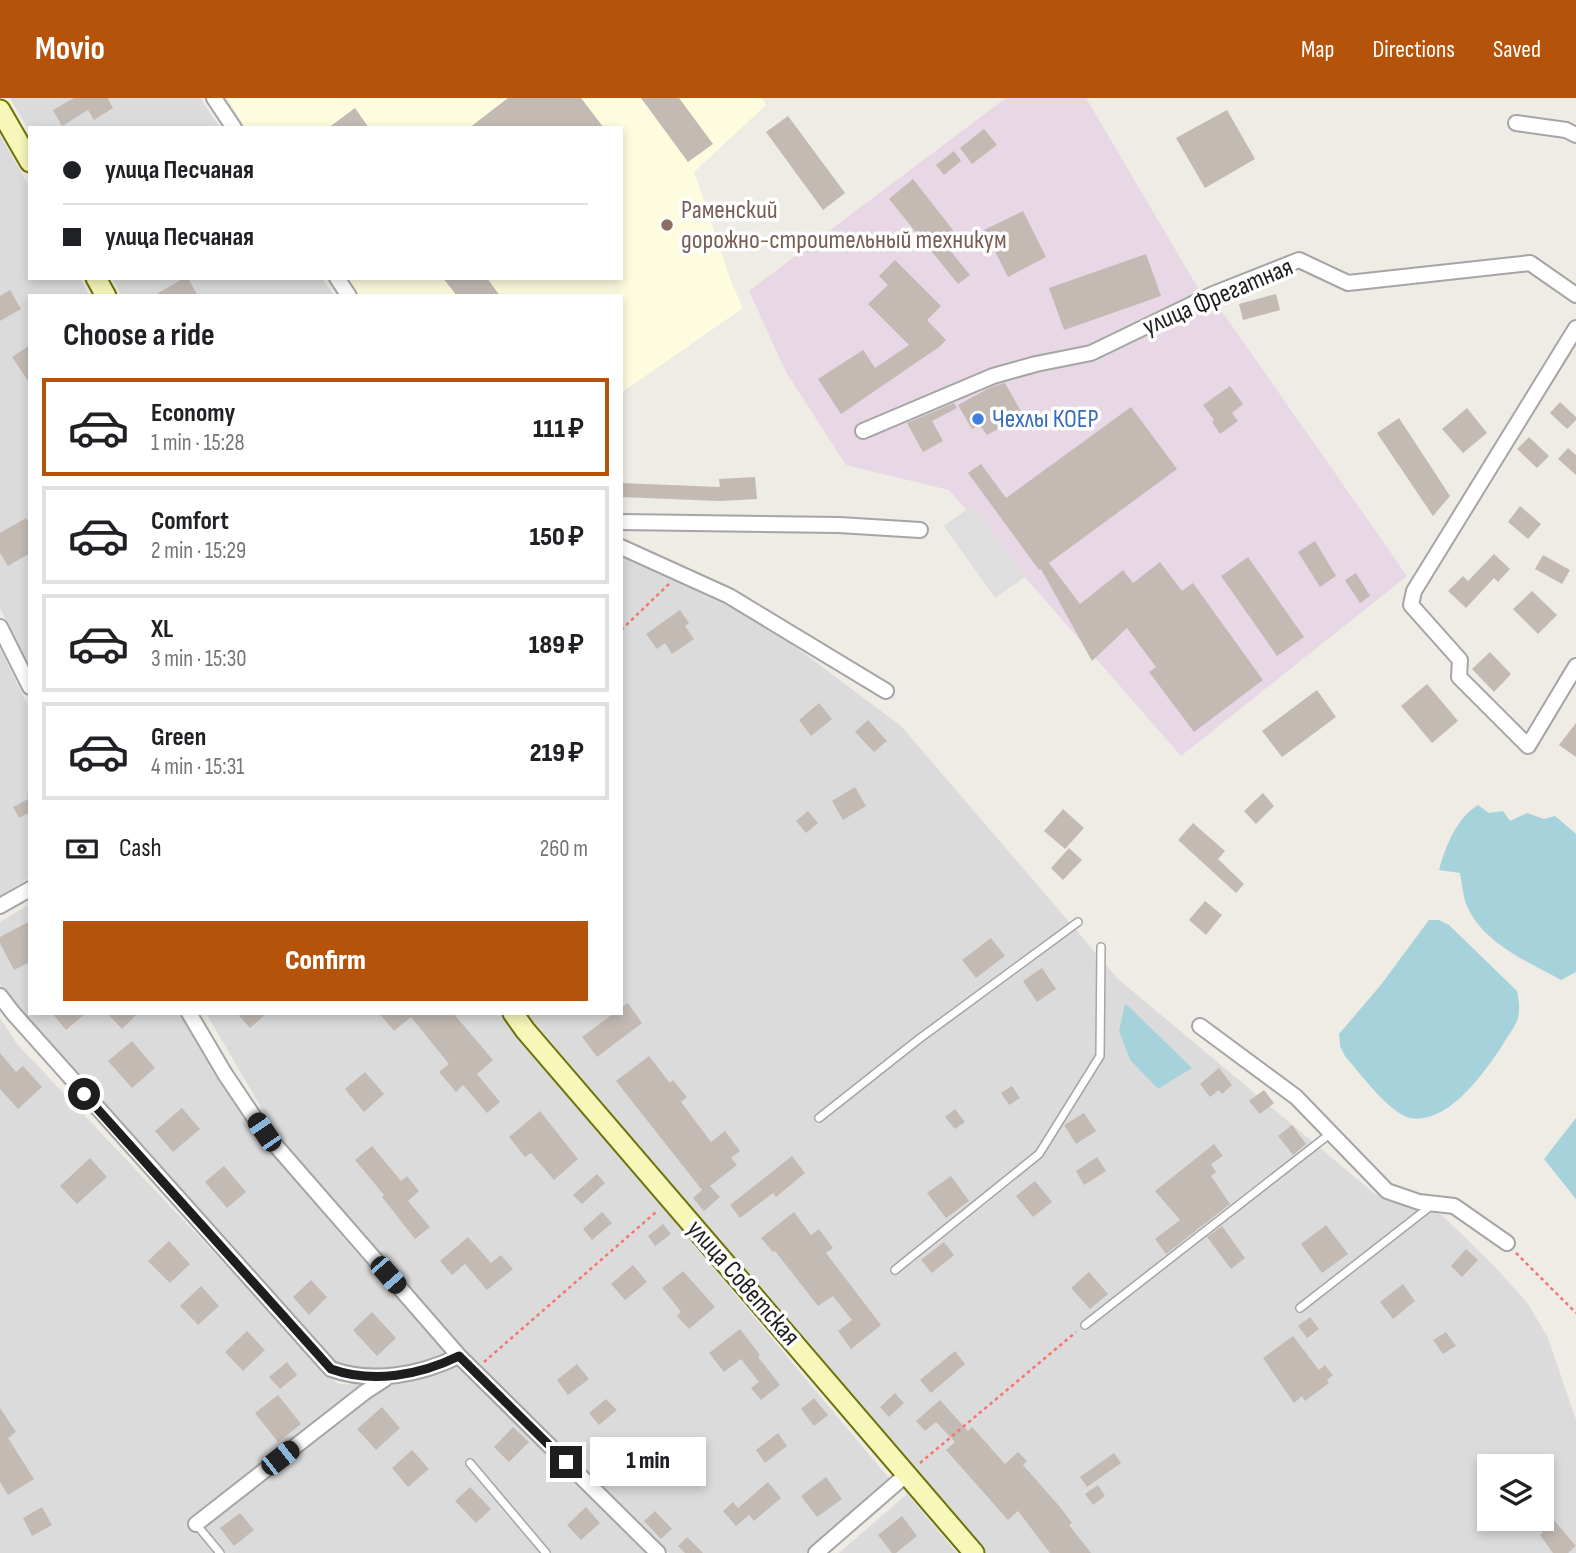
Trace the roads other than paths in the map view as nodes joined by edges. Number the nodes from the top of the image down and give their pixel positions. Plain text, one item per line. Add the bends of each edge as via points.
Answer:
1 (214, 98) edge
2 (0, 110) edge
3 (1516, 123) dead end
4 (233, 126) edge
5 (1576, 135) edge
6 (28, 159) edge
7 (1576, 295) edge
8 (1575, 331) edge
9 (863, 432) dead end
10 (623, 522) edge
11 (920, 530) dead end
12 (623, 548) edge
13 (0, 627) edge
14 (1576, 666) edge
15 (28, 683) edge
16 (886, 691) dead end
17 (28, 889) edge
18 (0, 906) edge
19 (1078, 922) dead end
20 (1101, 947) dead end
21 (0, 996) edge
22 (190, 1015) edge
23 (515, 1015) edge
24 (1200, 1026) dead end
25 (819, 1118) dead end
26 (1331, 1133) junction
27 (1433, 1204) junction
28 (1507, 1243) road end
29 (895, 1270) dead end
30 (1300, 1308) dead end
31 (1085, 1325) road end
32 (459, 1356) junction
33 (392, 1375) junction
34 (470, 1463) dead end
35 (907, 1474) junction
36 (196, 1524) joint
37 (220, 1553) edge
38 (546, 1553) edge
39 (658, 1553) edge
40 (816, 1553) edge
41 (974, 1553) edge

1 - 4 street
2 - 6 street
3 - 5 street
7 - 9 street, улица Фрегатная via 1530,263 1348,283 1299,260 1213,294 1091,354 993,376
8 - 14 street via 1414,591 1411,605 1460,660 1459,677 1528,746
10 - 11 street
12 - 16 street via 729,596
13 - 15 street
17 - 18 street
19 - 25 lane
20 - 29 lane via 1100,1056 1039,1154
21 - 33 street via 331,1369 351,1376
22 - 32 street via 264,1132
23 - 35 street, улица Советская
24 - 26 street via 1296,1097
26 - 27 street via 1387,1191
26 - 31 lane
27 - 28 street via 1454,1206
27 - 30 lane
32 - 33 street
32 - 39 street
33 - 36 street
34 - 38 lane
35 - 40 street
35 - 41 street, улица Советская
36 - 37 lane

